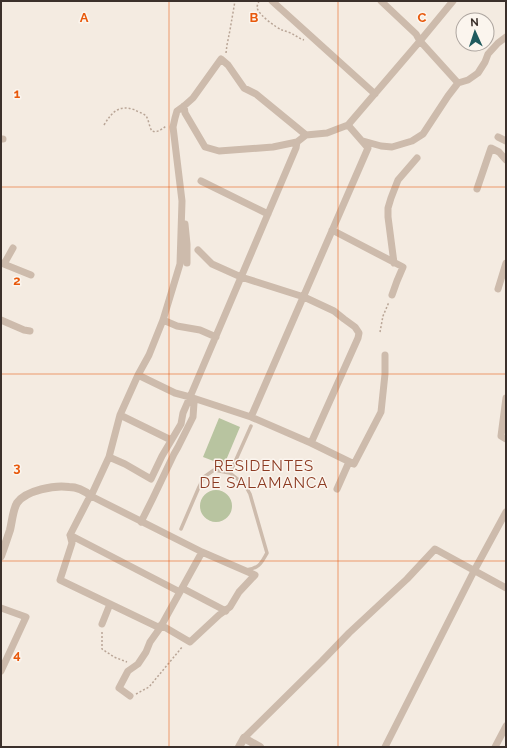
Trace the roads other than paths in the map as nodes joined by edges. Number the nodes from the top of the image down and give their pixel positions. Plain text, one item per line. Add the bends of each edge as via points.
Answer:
1 (272, 1) edge
2 (381, 1) edge
3 (453, 1) edge
4 (506, 37) edge
5 (420, 41) junction
6 (458, 83) junction
7 (376, 94) junction
8 (184, 106) junction
9 (348, 125) junction
10 (306, 135) junction
11 (498, 136) dead end
12 (296, 142) junction
13 (363, 142) junction
14 (506, 142) edge
15 (417, 158) dead end
16 (506, 160) edge
17 (201, 181) dead end
18 (476, 189) dead end
19 (182, 201) junction
20 (268, 214) junction
21 (332, 230) junction
22 (13, 248) dead end
23 (198, 250) dead end
24 (2, 263) edge
25 (187, 263) dead end
26 (394, 263) junction
27 (506, 263) edge
28 (31, 275) dead end
29 (241, 276) junction
30 (498, 289) dead end
31 (392, 295) road end
32 (304, 297) junction
33 (1, 320) edge
34 (163, 320) junction
35 (30, 331) dead end
36 (216, 336) junction
37 (384, 355) dead end
38 (138, 375) junction
39 (190, 397) junction
40 (506, 398) edge
41 (120, 416) junction
42 (251, 417) junction
43 (251, 426) dead end
44 (506, 439) edge
45 (171, 440) junction
46 (311, 443) junction
47 (109, 457) junction
48 (349, 462) junction
49 (230, 473) junction
50 (337, 489) dead end
51 (91, 496) junction
52 (506, 512) edge
53 (141, 522) junction
54 (181, 529) dead end
55 (70, 535) junction
56 (202, 552) junction
57 (1, 556) edge
58 (243, 570) junction
59 (474, 570) junction
60 (506, 588) edge
61 (181, 590) junction
62 (110, 604) junction
63 (1, 608) edge
64 (226, 611) junction
65 (102, 624) road end
66 (160, 627) junction
67 (1, 671) edge
68 (130, 696) road end
69 (506, 726) edge
70 (244, 738) junction
71 (239, 747) edge
72 (260, 747) edge
73 (385, 747) edge
74 (495, 747) edge

1 - 7 street
2 - 5 street via 416,34
3 - 5 street
4 - 6 street via 488,54 478,73
5 - 6 street
5 - 7 street
6 - 13 street via 423,134 412,141 392,148
7 - 9 street
8 - 10 street via 193,98 221,59 244,88 256,94
8 - 12 street via 185,114 205,147 219,151
8 - 19 street via 177,111 173,127
9 - 10 street via 327,133
9 - 13 street
10 - 12 street
11 - 14 street
12 - 20 street via 296,148
13 - 21 street via 368,148
15 - 26 street via 398,180 388,208
16 - 18 street via 491,148
17 - 20 street
19 - 25 street
19 - 34 street via 180,264
20 - 29 street
21 - 26 street
21 - 32 street
22 - 24 street
23 - 29 street via 212,264
24 - 28 street
26 - 31 street via 403,267
27 - 30 street
29 - 32 street
29 - 36 street
32 - 42 street
32 - 46 street via 334,311 359,333
33 - 35 street
34 - 36 street
34 - 38 street
36 - 39 street
37 - 48 street via 386,374 381,412 354,464
38 - 39 street via 175,393
38 - 41 street
39 - 42 street
39 - 45 street via 181,424
39 - 53 street via 194,403 193,417
40 - 44 street via 500,436
41 - 45 street
41 - 47 street
42 - 46 street
43 - 49 lane
45 - 47 street via 151,479
46 - 48 street
47 - 51 street
48 - 50 street
49 - 54 lane via 214,470 204,477
49 - 58 lane via 245,485 250,494 267,552 255,569
51 - 53 street
51 - 55 street
51 - 57 street via 86,491 57,487 23,496 16,503
52 - 59 street
53 - 56 street
55 - 61 street
55 - 62 street via 72,543 60,580
56 - 58 street
56 - 61 street
58 - 64 street via 255,575 238,592
59 - 60 street
59 - 70 street via 435,549
59 - 73 street
61 - 64 street
61 - 66 street
62 - 65 street
62 - 66 street
63 - 67 street via 26,617
64 - 66 street via 190,642
66 - 68 street via 138,664 128,671 119,688
69 - 74 street
70 - 71 street
70 - 72 street

